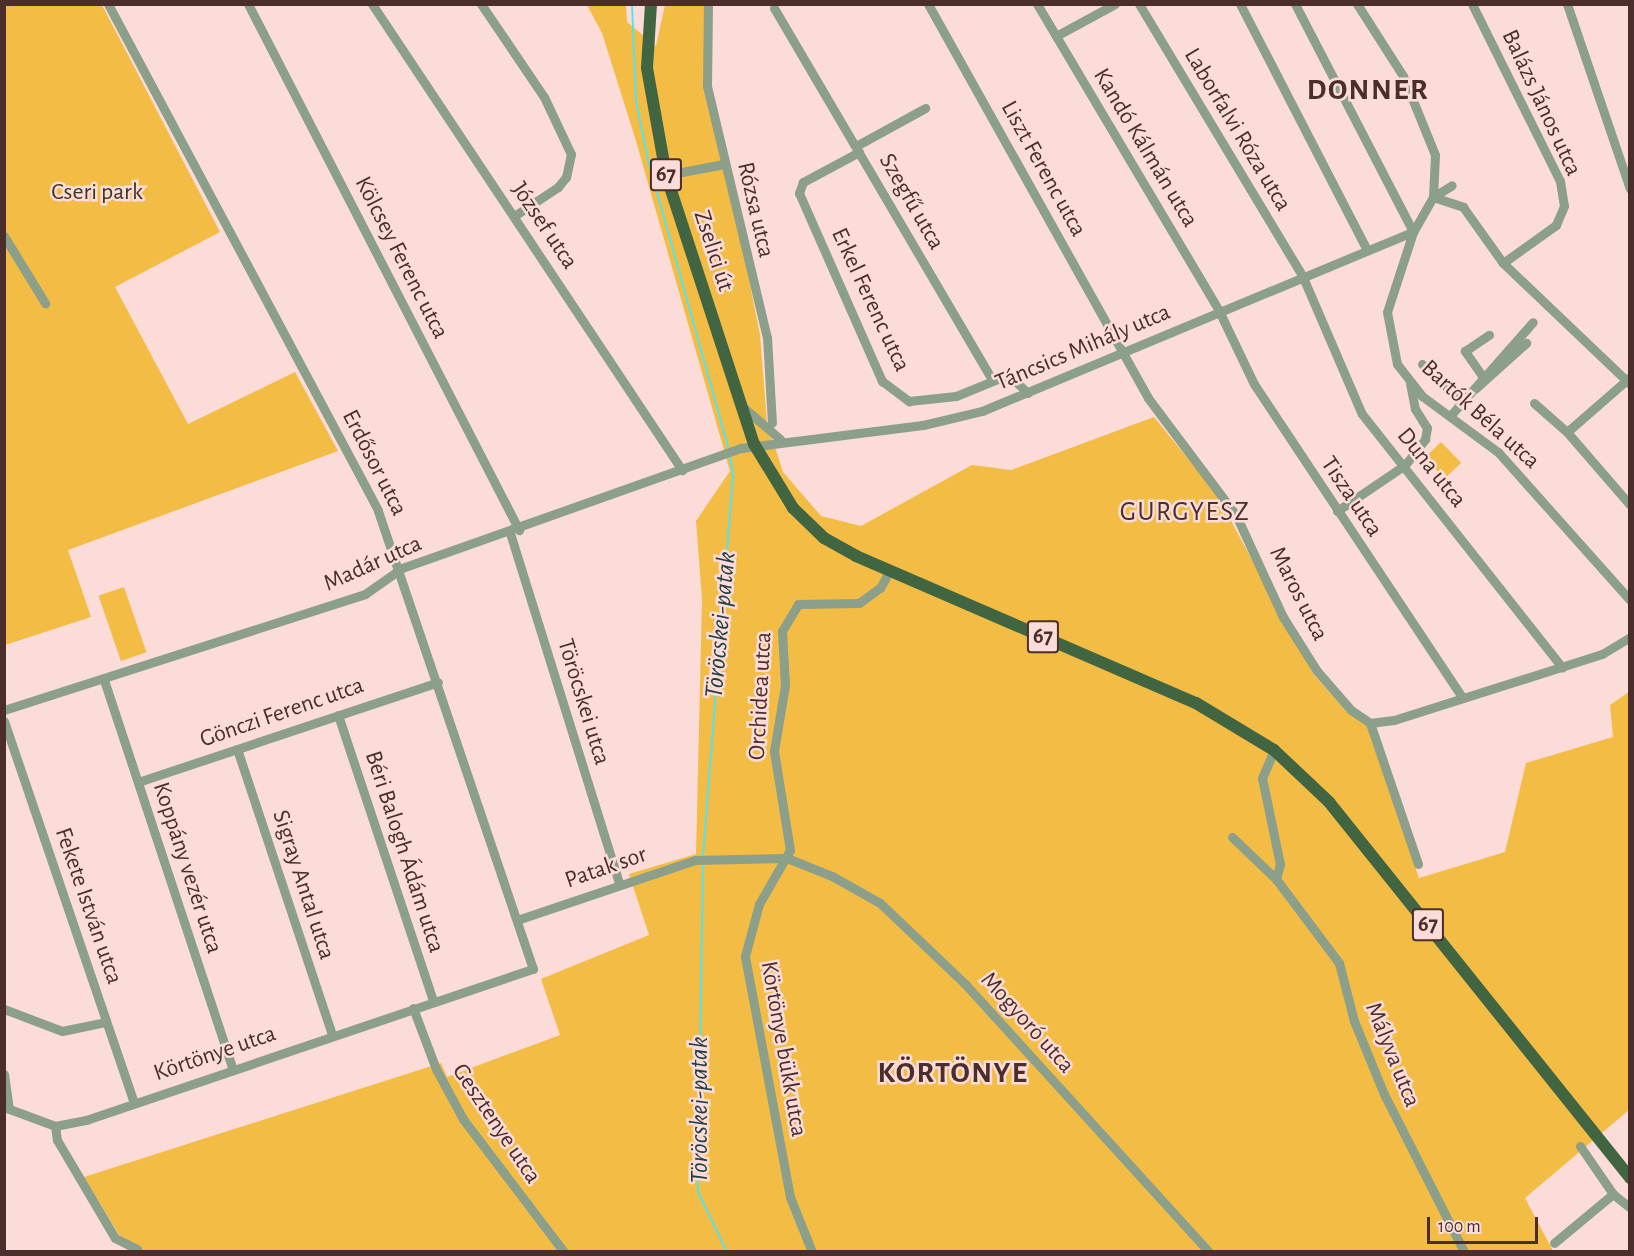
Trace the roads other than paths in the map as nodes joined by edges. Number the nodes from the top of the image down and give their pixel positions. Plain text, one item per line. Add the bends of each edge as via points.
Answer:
1 (108, 4) edge
2 (248, 4) edge
3 (481, 4) edge
4 (651, 4) edge
5 (708, 4) edge
6 (928, 4) edge
7 (1037, 4) edge
8 (1115, 4) edge
9 (1139, 4) edge
10 (1240, 4) edge
11 (1295, 4) edge
12 (1357, 4) edge
13 (1472, 4) edge
14 (1567, 4) edge
15 (377, 6) edge
16 (774, 8) dead end
17 (1056, 36) junction
18 (925, 108) dead end
19 (858, 149) junction
20 (724, 164) junction
21 (666, 175) junction
22 (1452, 184) dead end
23 (1629, 189) edge
24 (1433, 197) junction
25 (514, 216) junction
26 (1413, 232) junction
27 (4, 236) edge
28 (1367, 250) junction
29 (1503, 263) junction
30 (1302, 275) junction
31 (45, 303) dead end
32 (1220, 310) junction
33 (1533, 322) dead end
34 (1489, 336) dead end
35 (1526, 343) dead end
36 (1123, 352) junction
37 (1422, 364) dead end
38 (1483, 377) junction
39 (992, 379) junction
40 (1628, 380) edge
41 (1410, 383) junction
42 (1472, 390) junction
43 (1028, 393) junction
44 (739, 402) junction
45 (1462, 402) junction
46 (1534, 403) dead end
47 (1450, 416) junction
48 (772, 423) dead end
49 (1568, 432) junction
50 (780, 439) junction
51 (754, 444) junction
52 (1405, 465) junction
53 (682, 470) junction
54 (1629, 505) edge
55 (1337, 511) junction
56 (514, 531) junction
57 (402, 568) junction
58 (889, 572) junction
59 (1629, 600) edge
60 (1629, 637) edge
61 (1562, 667) junction
62 (104, 680) junction
63 (438, 682) junction
64 (1463, 698) junction
65 (4, 710) edge
66 (338, 715) junction
67 (4, 721) edge
68 (1370, 723) junction
69 (237, 749) junction
70 (1274, 750) junction
71 (138, 782) junction
72 (1232, 837) dead end
73 (787, 858) junction
74 (1418, 864) dead end
75 (1276, 879) junction
76 (620, 883) junction
77 (517, 920) junction
78 (533, 969) joint
79 (433, 1001) junction
80 (413, 1008) junction
81 (4, 1009) edge
82 (106, 1022) junction
83 (332, 1034) junction
84 (232, 1068) junction
85 (4, 1074) edge
86 (134, 1103) junction
87 (7, 1108) edge
88 (55, 1126) junction
89 (1580, 1146) dead end
90 (1629, 1178) edge
91 (1612, 1194) junction
92 (1629, 1208) edge
93 (1554, 1243) dead end
94 (137, 1249) dead end
95 (564, 1251) edge
96 (812, 1251) edge
97 (1209, 1251) edge
98 (1464, 1251) edge

1 - 57 street, Erdősor utca via 378,510
2 - 56 street, Kölcsey Ferenc utca
3 - 25 street via 544,97 571,154 566,177 558,187
4 - 21 main road, Zselici út / 67 via 646,68
5 - 20 street, Rózsa utca via 707,86
6 - 36 street, Liszt Ferenc utca
7 - 17 street, Kandó Kálmán utca
8 - 17 street
9 - 30 street, Laborfalvi Róza utca
10 - 28 street
11 - 26 street
12 - 24 street, Bartók Béla utca via 1419,106 1435,155
13 - 29 street, Balázs János utca via 1560,182 1564,206 1556,225
14 - 23 street
15 - 25 street, József utca
16 - 19 street, Szegfű utca
17 - 32 street, Kandó Kálmán utca
18 - 19 street
19 - 39 street, Szegfű utca
19 - 39 street, Erkel Ferenc utca via 803,182 799,193 874,365 894,392 909,401 931,402
20 - 21 street
20 - 48 street, Rózsa utca via 768,337
21 - 44 main road, Zselici út / 67
22 - 24 street
24 - 26 street, Bartók Béla utca
24 - 29 street via 1463,207
25 - 53 street, József utca
26 - 28 street, Táncsics Mihály utca
26 - 41 street, Bartók Béla utca via 1393,287 1386,331
27 - 31 street
28 - 30 street, Táncsics Mihály utca
29 - 40 street
30 - 32 street, Táncsics Mihály utca
30 - 52 street, Duna utca via 1362,414
32 - 36 street, Táncsics Mihály utca
32 - 55 street, Tisza utca via 1254,384
33 - 38 street
34 - 38 street via 1465,351
35 - 42 street via 1483,387
36 - 43 street, Táncsics Mihály utca
36 - 68 street, Maros utca via 1148,399 1236,515 1283,617 1317,671
37 - 45 street
38 - 42 street
39 - 43 street via 1014,380
40 - 49 street
41 - 47 street, Bartók Béla utca
41 - 52 street via 1415,409 1427,428
42 - 45 street
43 - 50 street, Táncsics Mihály utca via 923,425
44 - 50 street via 762,428
44 - 51 main road, 67
45 - 47 street
46 - 49 street
47 - 59 street, Bartók Béla utca via 1516,470
49 - 54 street
50 - 51 street, Táncsics Mihály utca
51 - 53 street, Madár utca
51 - 58 main road, 67 via 776,486 813,528
52 - 55 street
52 - 61 street, Duna utca
53 - 56 street, Madár utca
55 - 64 street, Tisza utca
56 - 57 street, Madár utca
56 - 76 street, Töröcskei utca
57 - 62 street, Madár utca via 365,594
57 - 63 street, Erdősor utca
58 - 70 main road, 67 via 1196,703
58 - 73 street, Orchidea utca via 872,597 846,604 809,600 784,620 785,685 774,751
60 - 61 street via 1602,654
61 - 64 street
62 - 65 street, Madár utca
62 - 71 street, Koppány vezér utca
63 - 66 street, Gönczi Ferenc utca
63 - 77 street, Erdősor utca
64 - 68 street
66 - 69 street, Gönczi Ferenc utca
66 - 79 street, Béri Balogh Ádám utca
67 - 82 street, Fekete István utca
68 - 74 street, Maros utca
69 - 71 street, Gönczi Ferenc utca
69 - 83 street, Sigray Antal utca
70 - 75 street via 1262,778 1280,864
70 - 90 main road, 67 via 1329,801
71 - 84 street, Koppány vezér utca
72 - 75 street, Mályva utca
73 - 76 street, Patak sor via 696,860
73 - 96 street, Körtönye bükk utca via 759,904 746,956 790,1197
73 - 97 street, Mogyoró utca via 832,876 904,925 966,986
75 - 98 street, Mályva utca via 1339,963 1354,1021 1384,1094
76 - 77 street, Patak sor
77 - 78 street, Erdősor utca
78 - 79 street, Körtönye utca
79 - 80 street, Körtönye utca
80 - 83 street, Körtönye utca
80 - 95 street, Gesztenye utca via 436,1069 463,1119
81 - 82 street via 62,1031
82 - 86 street, Fekete István utca
83 - 84 street, Körtönye utca
84 - 86 street, Körtönye utca
85 - 87 street
86 - 88 street, Körtönye utca
87 - 88 street
88 - 94 street via 57,1140 115,1238
89 - 91 street
91 - 92 street
91 - 93 street

